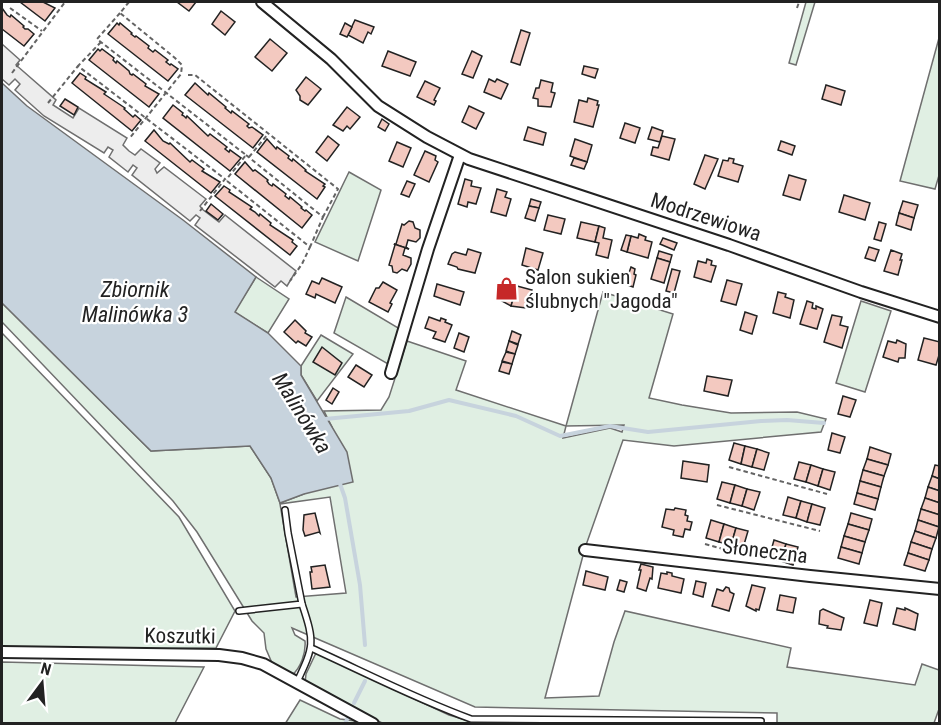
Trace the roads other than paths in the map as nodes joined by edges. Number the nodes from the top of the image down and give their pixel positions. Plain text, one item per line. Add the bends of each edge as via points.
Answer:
1 (262, 2) edge
2 (460, 155) junction
3 (939, 317) edge
4 (391, 373) dead end
5 (285, 510) dead end
6 (585, 550) dead end
7 (939, 589) edge
8 (302, 604) junction
9 (240, 611) dead end
10 (311, 645) junction
11 (2, 652) edge
12 (297, 682) junction
13 (761, 721) dead end
14 (374, 723) edge

1 - 2 street, Modrzewiowa via 331,59 378,106
2 - 3 street, Modrzewiowa
2 - 4 street
5 - 8 lane
6 - 7 street, Słoneczna
8 - 9 lane
8 - 10 lane via 312,634
10 - 12 lane
10 - 13 lane via 430,704 471,719
11 - 12 street, Koszutki via 228,656 253,660
12 - 14 street, Koszutki

